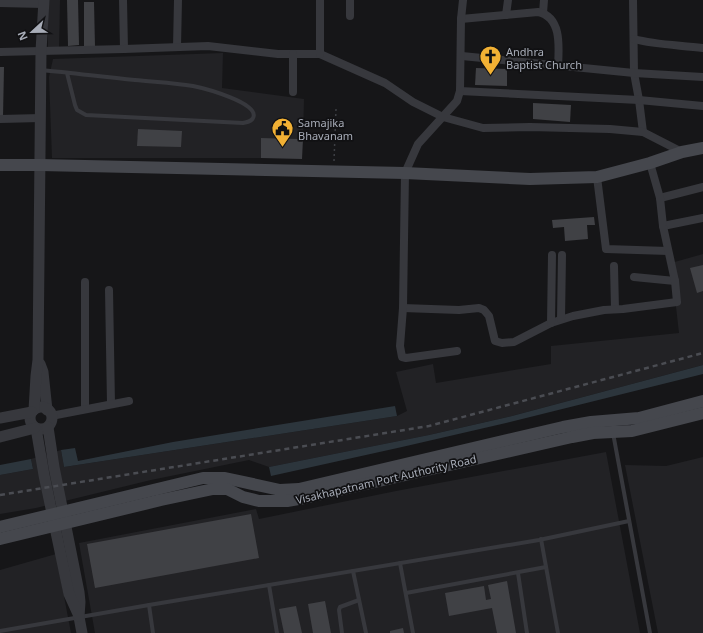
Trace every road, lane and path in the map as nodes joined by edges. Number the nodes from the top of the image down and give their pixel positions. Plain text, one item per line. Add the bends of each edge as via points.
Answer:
1 (123, 0) edge
2 (178, 0) edge
3 (320, 0) edge
4 (350, 0) edge
5 (463, 0) edge
6 (508, 0) edge
7 (544, 0) edge
8 (633, 0) edge
9 (43, 2) edge
10 (0, 3) edge
11 (543, 13) junction
12 (506, 15) junction
13 (350, 16) dead end
14 (461, 19) junction
15 (634, 39) junction
16 (177, 48) junction
17 (703, 48) edge
18 (124, 49) junction
19 (41, 51) junction
20 (0, 52) edge
21 (293, 54) junction
22 (320, 54) junction
23 (462, 56) junction
24 (558, 66) junction
25 (41, 70) junction
26 (67, 73) junction
27 (634, 73) junction
28 (703, 77) edge
29 (460, 91) junction
30 (293, 92) dead end
31 (639, 100) junction
32 (703, 106) edge
33 (336, 109) dead end
34 (443, 117) junction
35 (41, 118) junction
36 (0, 119) edge
37 (643, 132) junction
38 (703, 148) edge
39 (682, 152) junction
40 (650, 163) junction
41 (40, 164) junction
42 (0, 165) edge
43 (334, 171) junction
44 (405, 173) junction
45 (597, 177) junction
46 (703, 187) edge
47 (660, 198) junction
48 (703, 218) edge
49 (663, 226) junction
50 (668, 251) junction
51 (552, 255) dead end
52 (562, 255) dead end
53 (614, 266) dead end
54 (634, 277) dead end
55 (675, 281) junction
56 (85, 282) dead end
57 (109, 290) dead end
58 (402, 308) junction
59 (615, 309) junction
60 (561, 319) junction
61 (551, 323) junction
62 (457, 351) dead end
63 (38, 360) junction
64 (129, 401) dead end
65 (703, 401) edge
66 (111, 404) junction
67 (85, 409) junction
68 (33, 411) junction
69 (703, 413) edge
70 (49, 417) junction
71 (0, 418) edge
72 (612, 426) junction
73 (36, 428) junction
74 (0, 437) edge
75 (59, 518) junction
76 (629, 521) junction
77 (0, 527) edge
78 (0, 538) edge
79 (541, 539) junction
80 (400, 563) junction
81 (546, 568) junction
82 (353, 571) junction
83 (518, 573) junction
84 (269, 585) junction
85 (406, 593) junction
86 (359, 600) junction
87 (149, 605) junction
88 (79, 617) junction
89 (0, 631) edge
90 (82, 633) edge
91 (153, 633) edge
92 (276, 633) edge
93 (342, 633) edge
94 (366, 633) edge
95 (414, 633) edge
96 (527, 633) edge
97 (558, 633) edge
98 (650, 633) edge

1 - 18 street
2 - 16 street
3 - 22 street
4 - 13 street
5 - 14 street
6 - 12 street
7 - 11 street
8 - 15 street
9 - 10 street
9 - 19 street
11 - 12 street
11 - 24 street via 555,25 559,45
12 - 14 street
14 - 23 street
15 - 17 street via 651,44
15 - 27 street
16 - 18 street
16 - 21 street via 208,46
18 - 19 street
19 - 20 street
19 - 25 street
21 - 22 street
21 - 30 street
22 - 34 street via 385,83 413,102
23 - 24 street
23 - 29 street
24 - 27 street
25 - 26 lane
25 - 35 street
26 - 26 lane via 193,86 239,100 250,107 254,116 249,122 243,123 86,115 77,110
27 - 28 street
27 - 31 street
29 - 31 street
29 - 34 street via 457,101
31 - 32 street
31 - 37 street
33 - 43 path
34 - 37 street via 483,128 530,127
34 - 44 street via 418,144
35 - 36 street
35 - 41 street
37 - 39 street
38 - 39 main road
39 - 40 main road
40 - 45 main road
40 - 47 street
41 - 42 main road
41 - 43 main road
41 - 63 street
43 - 44 main road
44 - 45 main road via 530,179
44 - 58 street
45 - 50 street via 606,249
46 - 47 street
47 - 49 street
48 - 49 street
49 - 50 street
50 - 55 street
51 - 61 street
52 - 60 street
53 - 59 street
54 - 55 street
55 - 59 street via 677,302
56 - 67 street
57 - 66 street
58 - 61 street via 479,308 489,316 495,341 502,343 514,342
58 - 62 street via 402,357
59 - 60 street
60 - 61 street
63 - 68 street
63 - 70 street via 43,372
64 - 66 street
65 - 72 main road, Visakhapatnam Port Authority Road
66 - 67 street
67 - 70 street
68 - 70 street via 40,408
68 - 71 street
68 - 73 street via 30,419
69 - 72 main road, Visakhapatnam Port Authority Road via 632,431
70 - 73 street via 42,429
70 - 75 street
72 - 75 main road, Visakhapatnam Port Authority Road via 591,422 564,427 299,489 280,490 231,479 203,478
72 - 76 lane
73 - 74 street
73 - 75 street via 39,452
75 - 77 main road, Visakhapatnam Port Authority Road
75 - 78 main road, Visakhapatnam Port Authority Road
75 - 88 street via 79,592
76 - 79 lane
76 - 98 lane
79 - 80 lane
79 - 81 lane
80 - 82 lane
80 - 85 lane
81 - 83 lane
81 - 97 lane
82 - 84 lane
82 - 86 lane
83 - 85 lane
83 - 96 lane
84 - 87 lane
84 - 92 lane
85 - 95 lane
86 - 93 lane via 340,607
86 - 94 lane
87 - 88 lane
87 - 91 lane
88 - 89 lane
88 - 90 street

